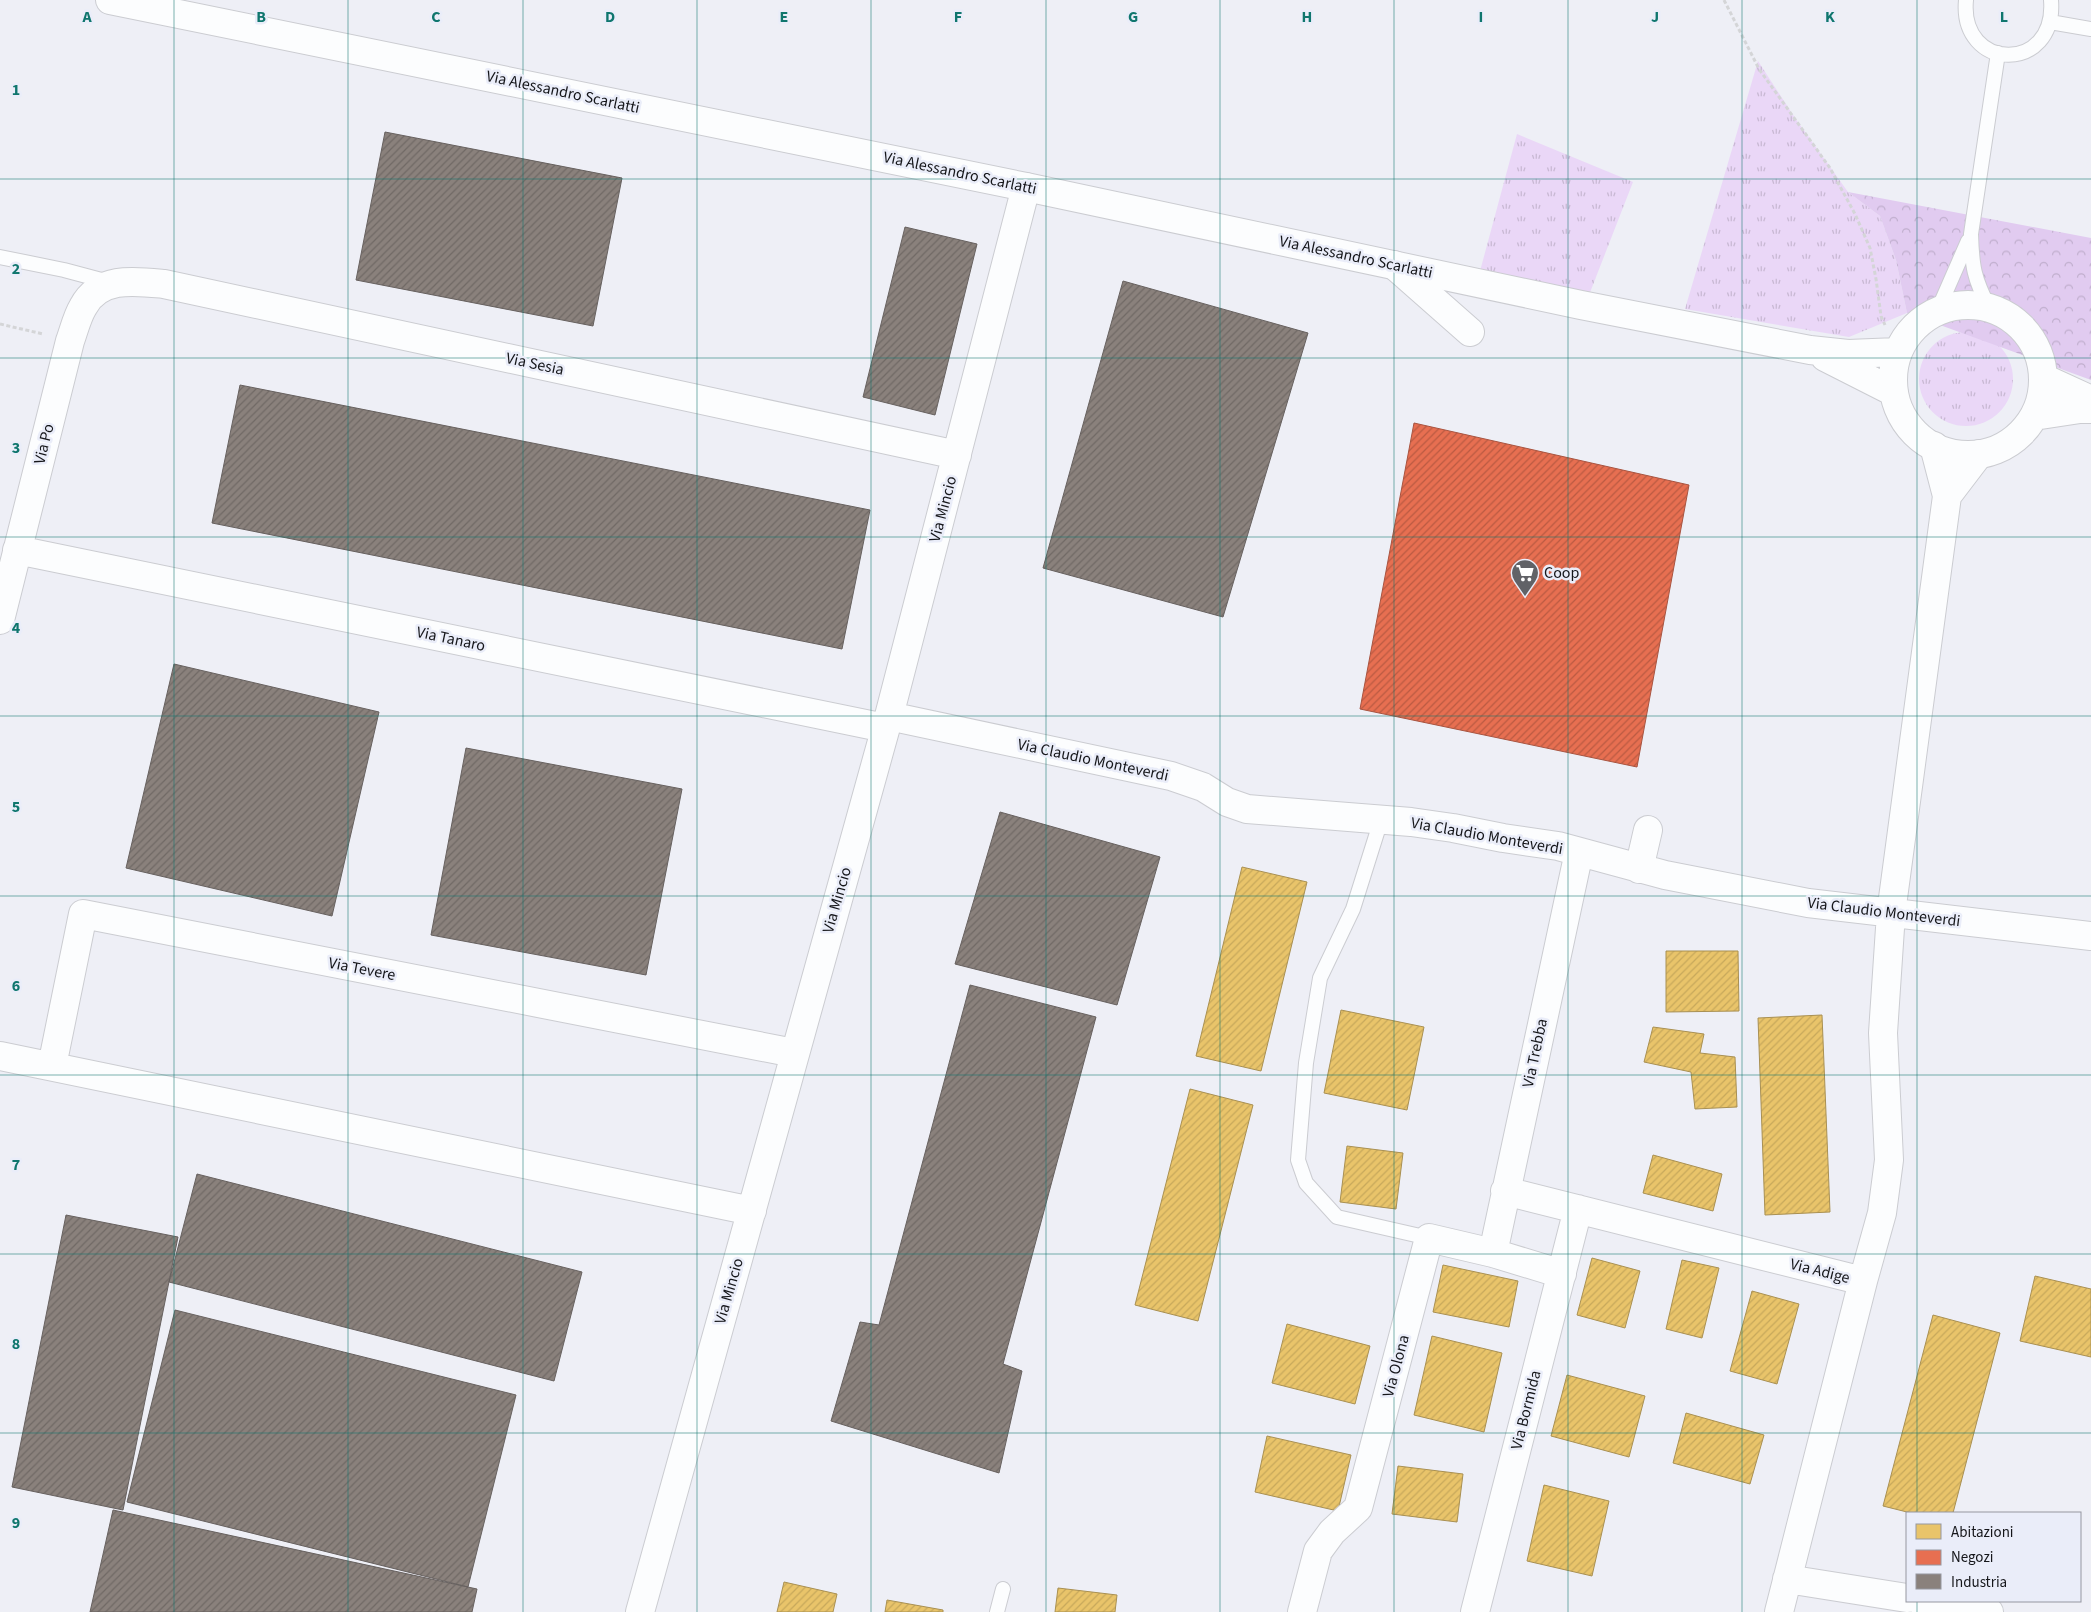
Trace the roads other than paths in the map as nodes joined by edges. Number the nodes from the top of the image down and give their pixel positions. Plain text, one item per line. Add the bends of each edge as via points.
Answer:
1 (110, 0) edge
2 (1966, 0) edge
3 (2051, 0) edge
4 (2050, 22) junction
5 (2091, 30) edge
6 (1998, 54) junction
7 (1026, 186) junction
8 (1971, 234) junction
9 (0, 257) edge
10 (1394, 265) junction
11 (113, 283) junction
12 (1989, 308) junction
13 (1937, 312) junction
14 (1470, 332) dead end
15 (1810, 350) junction
16 (1898, 352) junction
17 (2043, 378) junction
18 (1894, 392) junction
19 (2091, 400) edge
20 (2091, 409) edge
21 (2034, 416) junction
22 (1934, 446) junction
23 (1979, 454) junction
24 (957, 455) junction
25 (1947, 496) junction
26 (17, 550) junction
27 (0, 620) edge
28 (887, 722) junction
29 (1381, 820) junction
30 (1648, 830) dead end
31 (1579, 852) junction
32 (1639, 869) junction
33 (1891, 913) junction
34 (2091, 936) edge
35 (794, 1053) junction
36 (0, 1056) edge
37 (52, 1066) junction
38 (1505, 1191) junction
39 (1578, 1209) junction
40 (752, 1211) junction
41 (1430, 1238) junction
42 (1493, 1254) junction
43 (1562, 1274) junction
44 (1863, 1281) junction
45 (1787, 1579) junction
46 (1003, 1590) dead end
47 (1906, 1598) edge
48 (1927, 1602) edge
49 (640, 1612) edge
50 (997, 1612) edge
51 (1302, 1612) edge
52 (1475, 1612) edge
53 (1779, 1612) edge
54 (1989, 1612) edge

1 - 7 street, Via Alessandro Scarlatti
2 - 6 lane via 1965,14 1972,33 1985,48
3 - 4 lane
4 - 5 lane
4 - 6 lane via 2049,30 2040,42 2028,50 2013,55
6 - 8 lane
7 - 10 street, Via Alessandro Scarlatti
7 - 24 street, Via Mincio
8 - 12 lane via 1976,281
8 - 13 lane
9 - 11 lane
10 - 14 street
10 - 15 street, Via Alessandro Scarlatti via 1581,306
11 - 24 street, Via Sesia via 164,284
11 - 26 street, Via Po via 98,289 83,306 70,341
12 - 13 street via 1972,305
12 - 17 street via 2021,327 2033,342
13 - 16 street via 1921,322
15 - 16 street, Via Alessandro Scarlatti via 1848,354
15 - 18 street, Via Alessandro Scarlatti
16 - 18 street via 1893,372
17 - 19 street
17 - 21 street
18 - 22 street via 1901,414 1915,433
20 - 21 street
21 - 23 street via 2020,434 2001,448
22 - 23 street via 1956,454
22 - 25 street
23 - 25 street
24 - 28 street, Via Mincio
25 - 33 street via 1917,635
26 - 27 street, Via Po
26 - 28 street, Via Tanaro
28 - 29 street, Via Claudio Monteverdi via 1171,776 1204,787 1227,802 1247,809
28 - 35 street, Via Mincio
29 - 31 street, Via Claudio Monteverdi via 1453,828
29 - 41 lane via 1353,909 1320,978 1306,1063 1298,1160 1306,1183 1337,1217
30 - 32 street
31 - 32 street, Via Claudio Monteverdi
31 - 38 street, Via Trebba
32 - 33 street, Via Claudio Monteverdi via 1798,901
33 - 34 street, Via Claudio Monteverdi
33 - 44 street via 1883,1033 1889,1160 1882,1213
35 - 37 street, Via Tevere via 83,914
35 - 40 street, Via Mincio
36 - 37 street
37 - 40 street
38 - 39 street, Via Adige
38 - 42 street, Via Trebba
39 - 43 street, Via Bormida
39 - 44 street, Via Adige
40 - 49 street, Via Mincio
41 - 42 street
41 - 51 street, Via Olona via 1358,1508 1332,1532 1318,1551
42 - 43 street
43 - 52 street, Via Bormida
44 - 45 street, Via Adige
45 - 47 street
45 - 53 street, Via Adige
46 - 50 lane
48 - 54 street

